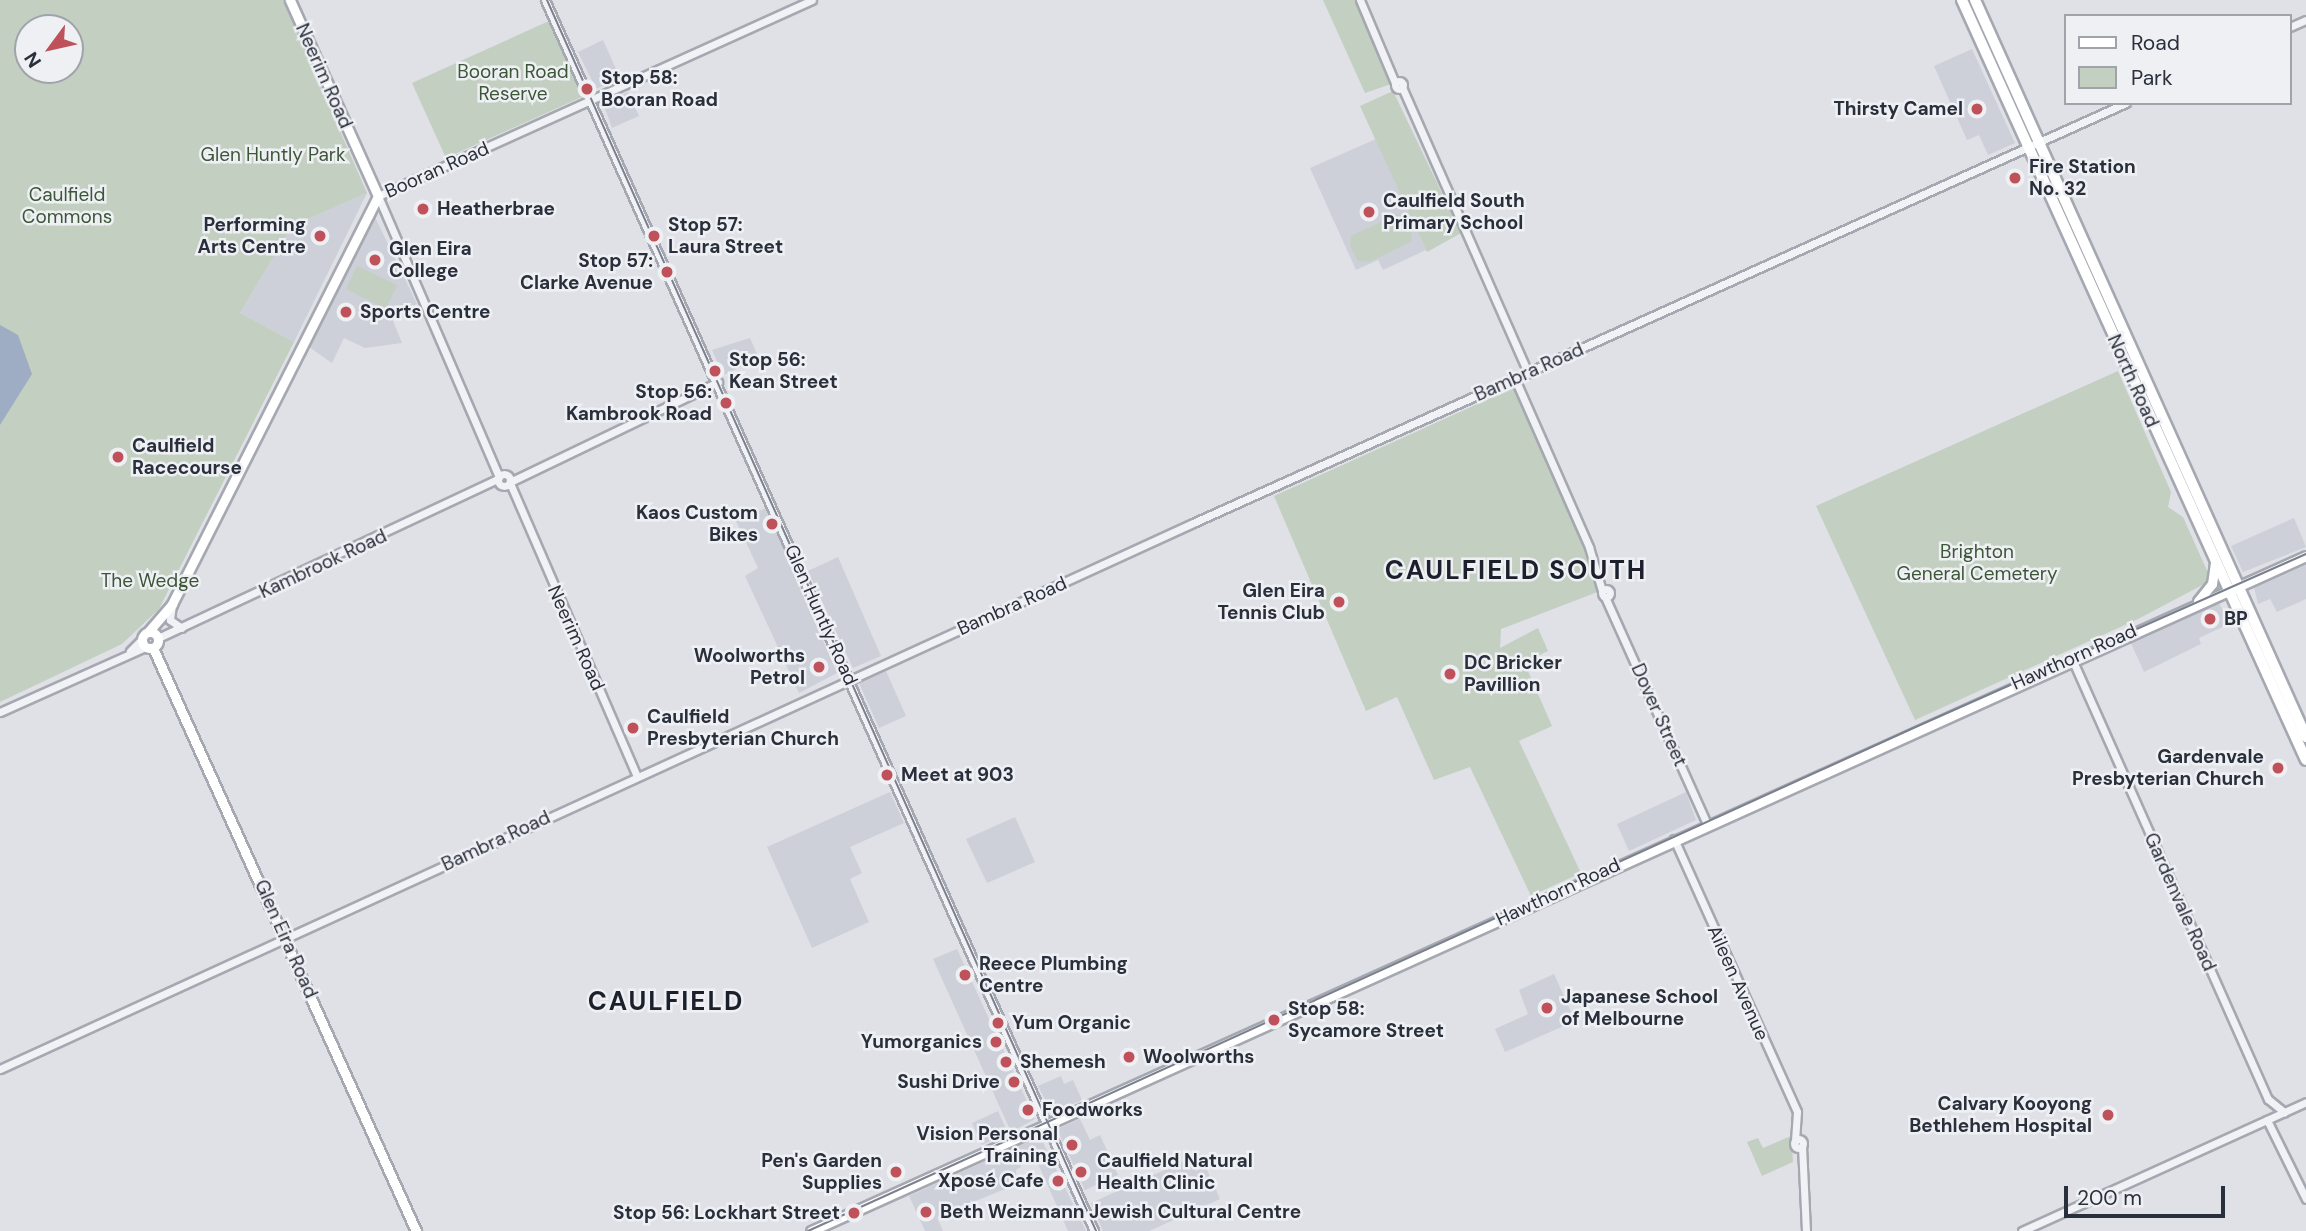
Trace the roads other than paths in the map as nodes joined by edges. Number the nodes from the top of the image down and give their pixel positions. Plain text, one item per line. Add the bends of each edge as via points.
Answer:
1 (290, 0) edge
2 (545, 0) edge
3 (812, 0) edge
4 (1360, 0) edge
5 (1962, 0) edge
6 (1975, 0) edge
7 (591, 100) junction
8 (2122, 105) edge
9 (2038, 144) junction
10 (2027, 149) junction
11 (2058, 188) junction
12 (2047, 193) junction
13 (378, 197) junction
14 (1528, 373) junction
15 (1515, 379) junction
16 (718, 382) junction
17 (504, 480) junction
18 (2306, 556) edge
19 (2215, 562) junction
20 (2239, 585) junction
21 (2227, 589) junction
22 (2197, 603) junction
23 (172, 604) junction
24 (2253, 616) junction
25 (2242, 622) junction
26 (182, 628) junction
27 (150, 640) junction
28 (2069, 660) junction
29 (849, 679) junction
30 (0, 712) edge
31 (2306, 737) edge
32 (2306, 760) edge
33 (638, 776) junction
34 (1707, 824) junction
35 (1674, 839) junction
36 (286, 938) junction
37 (0, 1069) edge
38 (2306, 1102) edge
39 (2284, 1112) junction
40 (2270, 1119) junction
41 (1047, 1125) junction
42 (2306, 1199) edge
43 (416, 1231) edge
44 (811, 1231) edge
45 (1094, 1231) edge
46 (1806, 1231) edge
47 (2022, 1231) edge

1 - 13 main road, Neerim Road
2 - 7 street, Glen Huntly Road
3 - 7 street, Booran Road
4 - 14 street
5 - 10 highway, North Road
6 - 9 highway, North Road
7 - 13 street, Booran Road
7 - 16 street, Glen Huntly Road
8 - 9 street, Bambra Road
9 - 10 street, Bambra Road
9 - 11 highway, North Road
10 - 12 highway, North Road
10 - 14 street, Bambra Road
11 - 12 highway
11 - 20 highway, North Road
12 - 19 highway, North Road
13 - 17 street, Neerim Road
13 - 23 main road, Booran Road via 371,202
14 - 15 street, Bambra Road
15 - 29 street, Bambra Road
15 - 34 street, Dover Street
16 - 17 street
16 - 29 street, Glen Huntly Road
17 - 26 street, Kambrook Road
17 - 33 street, Neerim Road
18 - 20 main road, Hawthorn Road
19 - 21 highway, North Road
19 - 22 main road via 2212,584
20 - 21 main road, Hawthorn Road
20 - 24 highway, North Road
21 - 22 main road, Hawthorn Road
21 - 25 highway, North Road
22 - 28 main road, Hawthorn Road
23 - 26 street via 170,620
23 - 27 main road, Booran Road
24 - 25 highway
24 - 31 highway, North Road
25 - 32 highway, North Road
26 - 27 street, Kambrook Road
27 - 30 street, Kambrook Road
27 - 36 main road, Glen Eira Road
28 - 34 main road, Hawthorn Road
28 - 39 street, Gardenvale Road via 2268,1099
29 - 33 street, Bambra Road
29 - 41 street, Glen Huntly Road
33 - 36 street, Bambra Road
34 - 35 main road, Hawthorn Road
35 - 41 main road, Hawthorn Road
35 - 46 street, Aileen Avenue via 1797,1112
36 - 37 street, Bambra Road
36 - 43 main road, Glen Eira Road
38 - 39 street
39 - 40 street
40 - 42 street
40 - 47 street
41 - 44 main road, Hawthorn Road
41 - 45 street, Glen Huntly Road

